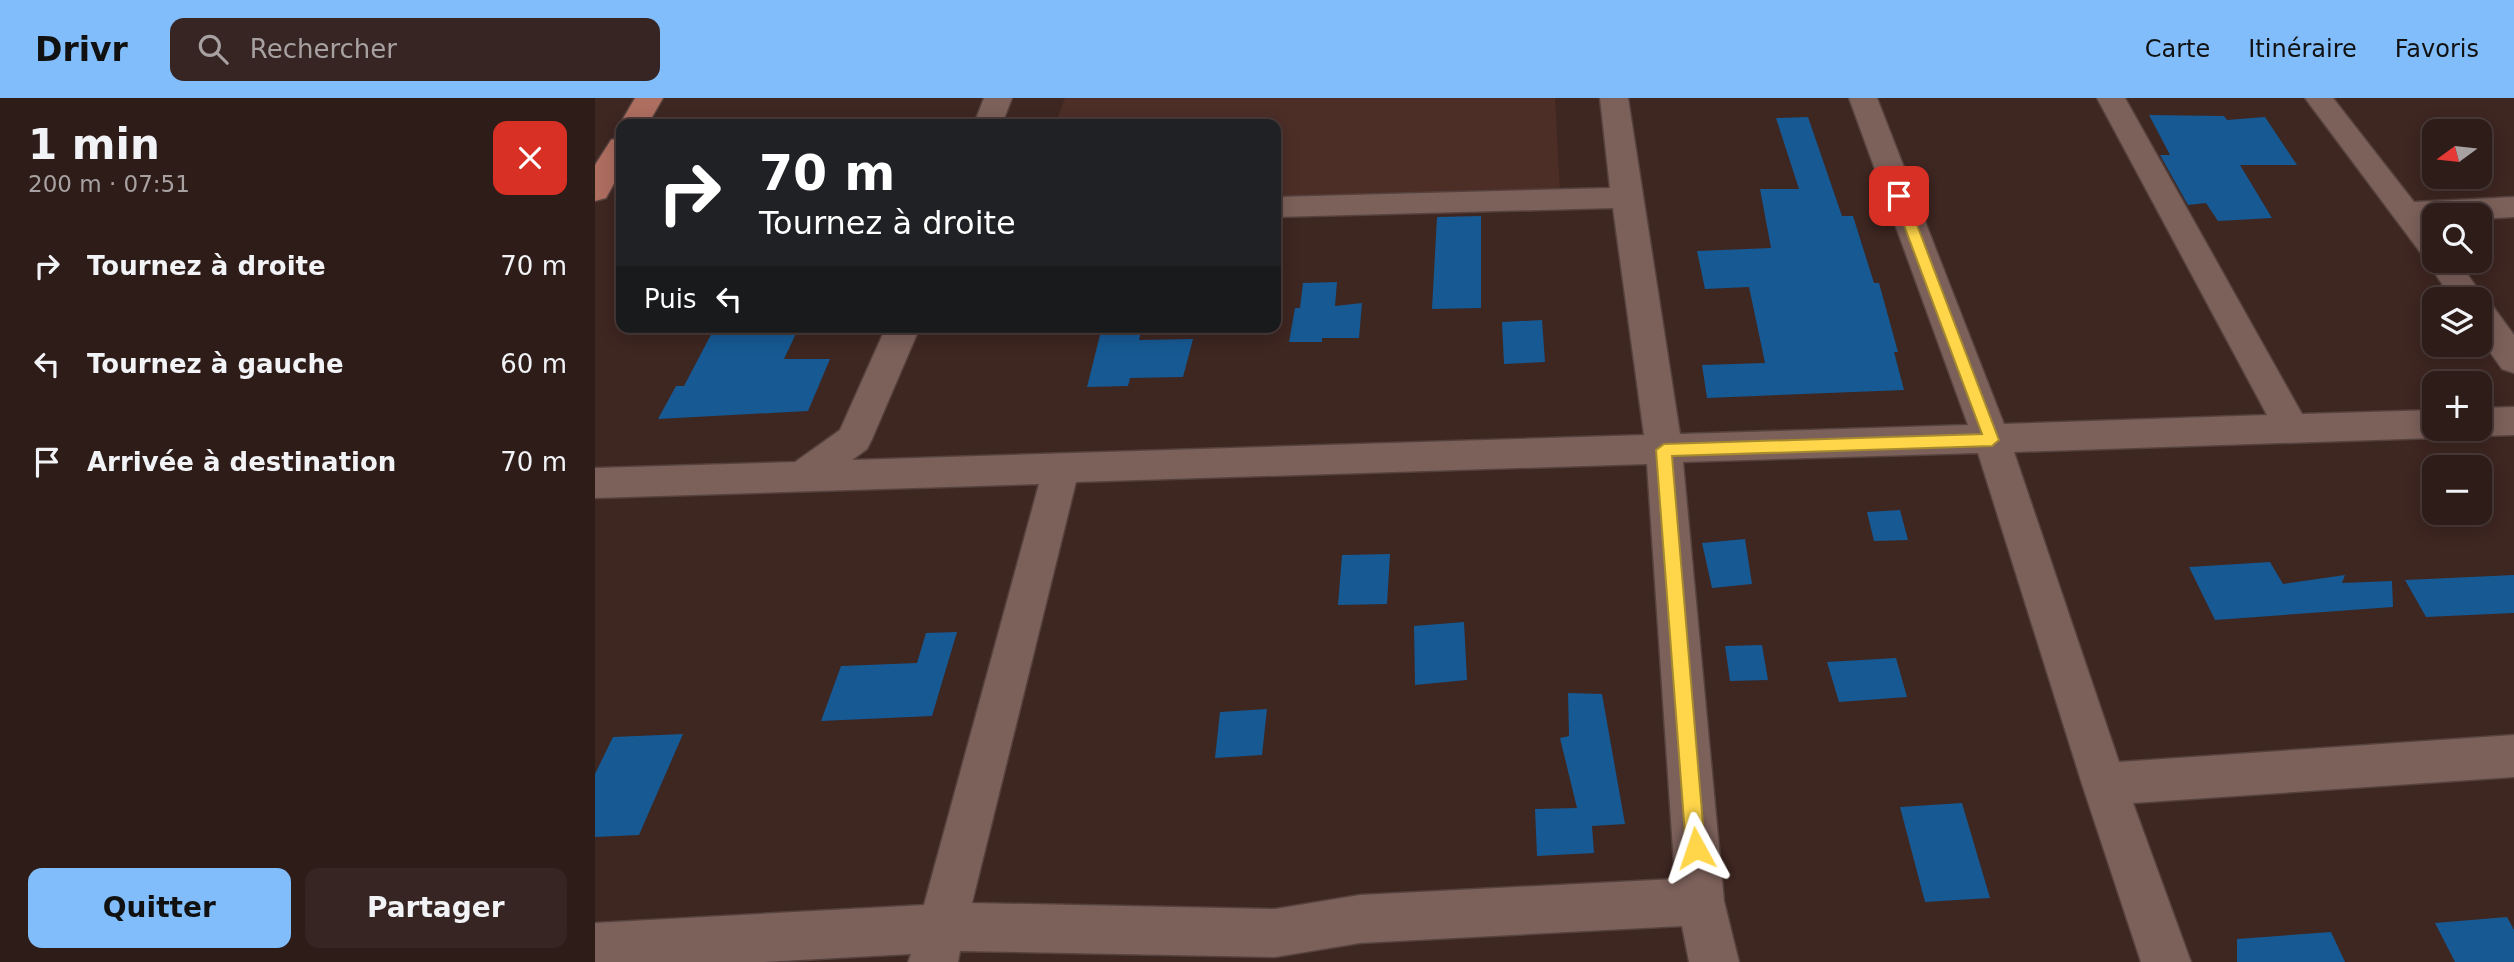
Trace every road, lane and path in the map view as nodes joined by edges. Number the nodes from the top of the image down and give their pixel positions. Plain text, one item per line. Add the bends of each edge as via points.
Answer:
1 (649, 98) edge
2 (998, 98) edge
3 (1614, 98) edge
4 (1863, 98) edge
5 (2111, 98) edge
6 (2319, 98) edge
7 (637, 119) edge
8 (990, 119) edge
9 (616, 155) edge
10 (595, 191) edge
11 (1628, 198) junction
12 (1281, 207) edge
13 (2514, 207) edge
14 (2406, 213) junction
15 (2422, 235) edge
16 (2492, 330) edge
17 (900, 333) edge
18 (2514, 360) edge
19 (2514, 421) edge
20 (2492, 422) edge
21 (2422, 425) edge
22 (2293, 430) junction
23 (1992, 440) junction
24 (1664, 450) junction
25 (1061, 470) junction
26 (801, 477) junction
27 (595, 483) edge
28 (2514, 756) edge
29 (2103, 784) junction
30 (1700, 901) junction
31 (938, 945) edge
32 (595, 947) edge
33 (1274, 948) edge
34 (1714, 962) edge
35 (2167, 962) edge

1 - 7 highway
2 - 8 street
3 - 11 street
4 - 23 street
5 - 22 street
6 - 14 street
9 - 10 highway
11 - 12 street
11 - 24 street
13 - 14 street
14 - 15 street
16 - 18 street
17 - 26 street via 854,439
19 - 20 street
21 - 22 street
22 - 23 street
23 - 24 street
23 - 29 street
24 - 25 street
24 - 30 street
25 - 26 street
25 - 31 street
26 - 27 street
28 - 29 street
29 - 35 street
30 - 33 street via 1360,919
30 - 34 street
31 - 32 street
31 - 33 street

